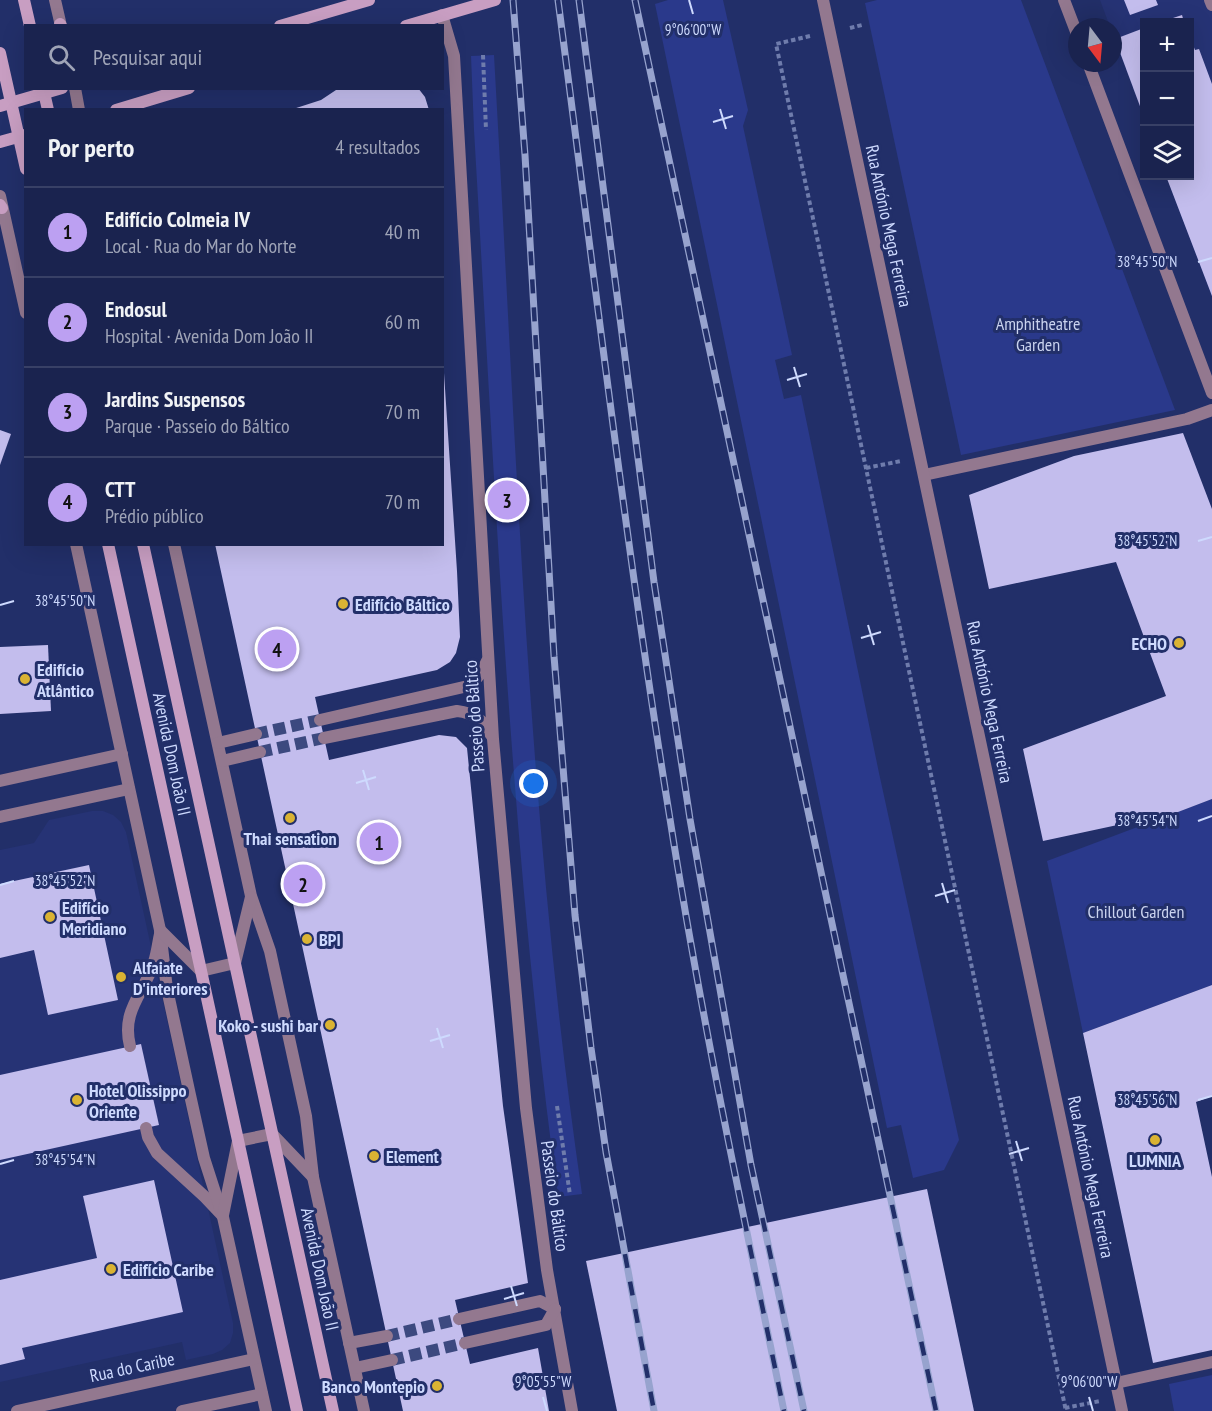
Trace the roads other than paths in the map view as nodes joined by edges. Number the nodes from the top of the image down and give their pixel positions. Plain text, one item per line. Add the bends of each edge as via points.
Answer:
1 (24, 0) edge
2 (55, 0) edge
3 (369, 0) edge
4 (495, 0) edge
5 (823, 0) edge
6 (1064, 0) edge
7 (1210, 0) edge
8 (1212, 5) edge
9 (442, 15) junction
10 (1071, 18) edge
11 (30, 24) edge
12 (61, 24) edge
13 (287, 24) edge
14 (413, 24) edge
15 (0, 53) edge
16 (1091, 72) edge
17 (75, 90) edge
18 (183, 90) edge
19 (44, 91) edge
20 (6, 105) edge
21 (137, 106) edge
22 (48, 108) edge
23 (79, 108) edge
24 (22, 136) edge
25 (0, 142) edge
26 (24, 152) edge
27 (1, 203) edge
28 (24, 304) edge
29 (1212, 393) edge
30 (1212, 410) edge
31 (924, 475) junction
32 (76, 546) edge
33 (108, 546) edge
34 (143, 546) edge
35 (174, 546) edge
36 (488, 660) junction
37 (320, 720) tunnel mouth
38 (256, 734) tunnel mouth
39 (324, 738) tunnel mouth
40 (493, 739) junction
41 (218, 742) junction
42 (260, 752) tunnel mouth
43 (122, 754) junction
44 (222, 760) junction
45 (0, 781) edge
46 (129, 789) junction
47 (0, 818) edge
48 (251, 896) junction
49 (160, 930) junction
50 (235, 963) junction
51 (201, 971) junction
52 (130, 1046) dead end
53 (146, 1128) dead end
54 (272, 1134) junction
55 (238, 1142) junction
56 (313, 1177) junction
57 (223, 1217) junction
58 (555, 1309) junction
59 (459, 1319) tunnel mouth
60 (387, 1336) tunnel mouth
61 (349, 1343) junction
62 (465, 1343) tunnel mouth
63 (254, 1359) junction
64 (392, 1360) tunnel mouth
65 (1212, 1362) edge
66 (354, 1368) junction
67 (1116, 1383) junction
68 (262, 1394) junction
69 (17, 1411) edge
70 (182, 1411) edge
71 (266, 1411) edge
72 (297, 1411) edge
73 (333, 1411) edge
74 (364, 1411) edge
75 (572, 1411) edge
76 (1122, 1411) edge

1 - 11 main road
2 - 12 street
3 - 13 main road
4 - 9 main road
5 - 31 street, Rua António Mega Ferreira
6 - 10 street
7 - 8 street
9 - 14 main road
9 - 36 street, Passeio do Báltico via 454,56
15 - 20 main road
16 - 29 street
17 - 23 street
18 - 21 main road
19 - 20 main road
19 - 22 main road
20 - 24 main road
24 - 25 main road
24 - 26 main road
27 - 28 street
30 - 31 street via 1187,419
31 - 67 street, Rua António Mega Ferreira
32 - 43 street, Avenida Dom João II
33 - 51 main road, Avenida Dom João II
34 - 50 main road, Avenida Dom João II
35 - 41 street, Avenida Dom João II
36 - 37 street via 483,672 468,686
36 - 40 street, Passeio do Báltico
38 - 41 street
39 - 40 street via 457,711 474,714
40 - 58 street, Passeio do Báltico via 526,1108
41 - 44 street, Avenida Dom João II
42 - 44 street
43 - 45 street
43 - 46 street, Avenida Dom João II
44 - 48 street, Avenida Dom João II
46 - 47 street
46 - 49 street, Avenida Dom João II
48 - 50 street, Avenida Dom João II
48 - 56 street, Avenida Dom João II via 270,951 306,1116
49 - 51 street
49 - 52 street via 154,962 129,1017 126,1032
49 - 57 street, Avenida Dom João II via 167,989 190,1095
50 - 51 street
50 - 54 main road, Avenida Dom João II
51 - 55 main road, Avenida Dom João II
53 - 57 street via 158,1153
54 - 55 street
54 - 56 street
54 - 73 main road, Avenida Dom João II
55 - 57 street, Avenida Dom João II
55 - 72 main road, Avenida Dom João II
56 - 61 street, Avenida Dom João II
57 - 63 street, Avenida Dom João II
58 - 59 street via 540,1301
58 - 62 street via 546,1325
58 - 75 street, Passeio do Báltico
60 - 61 street
61 - 66 street, Avenida Dom João II
63 - 68 street, Avenida Dom João II
63 - 69 street, Rua do Caribe
64 - 66 street
65 - 67 street
66 - 74 street, Avenida Dom João II
67 - 76 street, Rua António Mega Ferreira
68 - 70 street
68 - 71 street, Avenida Dom João II

